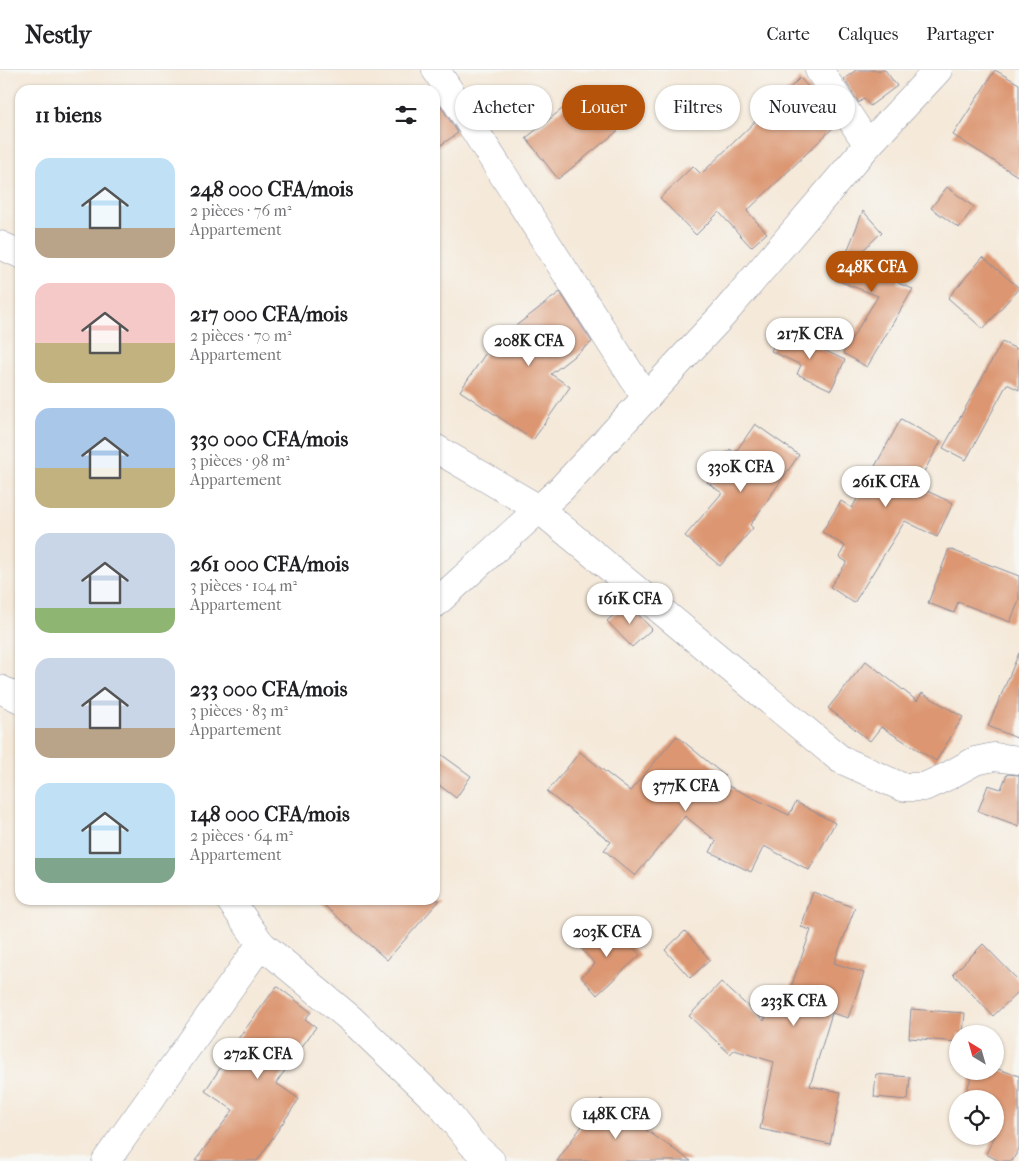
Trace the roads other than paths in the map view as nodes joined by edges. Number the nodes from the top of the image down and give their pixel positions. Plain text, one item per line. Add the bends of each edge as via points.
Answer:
1 (436, 70) edge
2 (819, 70) edge
3 (938, 70) edge
4 (868, 145) junction
5 (0, 245) edge
6 (15, 252) edge
7 (646, 398) junction
8 (440, 451) edge
9 (539, 509) junction
10 (440, 599) edge
11 (0, 689) edge
12 (15, 696) edge
13 (1019, 760) edge
14 (234, 905) edge
15 (261, 944) junction
16 (106, 1161) edge
17 (490, 1161) edge

1 - 7 street
2 - 4 street
3 - 4 street
4 - 7 street via 721,317
5 - 6 street
7 - 9 street
8 - 9 street
9 - 10 street
9 - 13 street via 840,759 902,787 924,787 975,761 994,757
11 - 12 street
14 - 15 street
15 - 16 street
15 - 17 street via 352,1020 441,1105

